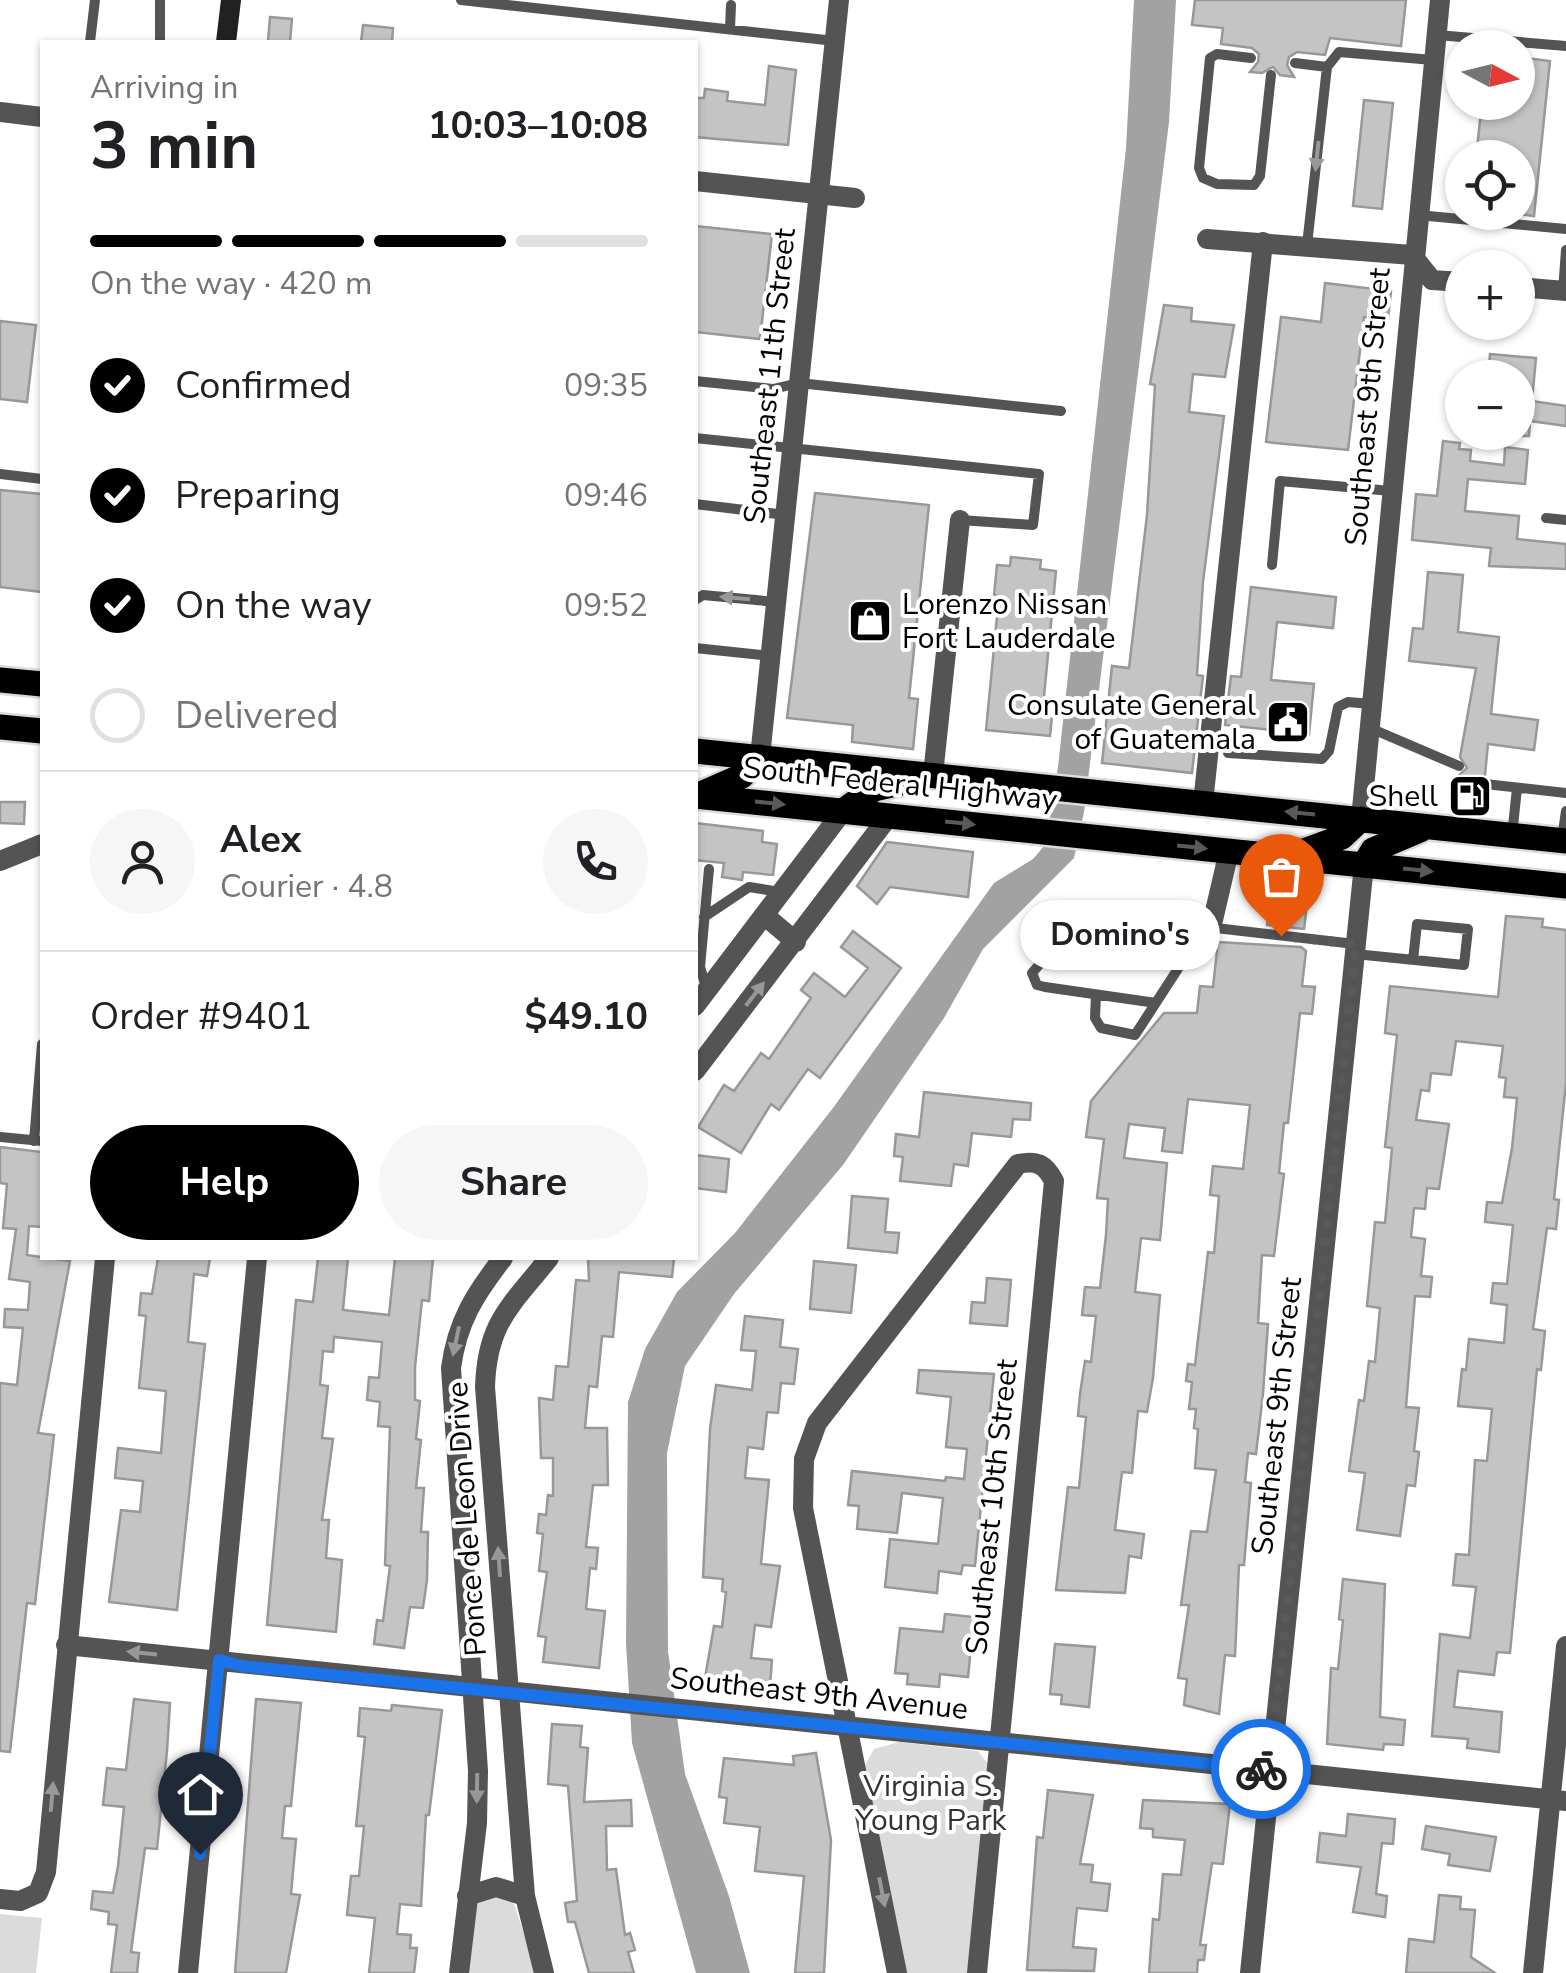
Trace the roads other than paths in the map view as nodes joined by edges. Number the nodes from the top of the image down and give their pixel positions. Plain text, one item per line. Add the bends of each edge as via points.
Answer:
1 (95, 0) edge
2 (160, 0) edge
3 (231, 0) edge
4 (461, 0) edge
5 (610, 0) edge
6 (839, 0) edge
7 (1440, 0) edge
8 (732, 5) dead end
9 (610, 16) junction
10 (730, 28) junction
11 (1436, 35) junction
12 (90, 40) edge
13 (160, 40) edge
14 (226, 40) edge
15 (835, 41) junction
16 (1566, 46) edge
17 (1251, 58) dead end
18 (1434, 60) junction
19 (1296, 63) dead end
20 (1327, 67) junction
21 (1272, 74) dead end
22 (0, 112) edge
23 (40, 117) edge
24 (698, 182) edge
25 (819, 195) junction
26 (855, 198) dead end
27 (1417, 215) junction
28 (1566, 229) edge
29 (1208, 238) dead end
30 (1263, 242) junction
31 (1307, 246) junction
32 (1566, 250) edge
33 (1412, 256) junction
34 (1445, 281) edge
35 (1535, 288) edge
36 (1564, 291) edge
37 (698, 381) edge
38 (799, 383) junction
39 (1061, 411) dead end
40 (698, 438) edge
41 (792, 450) junction
42 (0, 474) edge
43 (40, 479) edge
44 (1391, 490) junction
45 (698, 504) edge
46 (786, 514) junction
47 (1546, 518) dead end
48 (960, 520) joint
49 (1566, 520) edge
50 (1272, 565) dead end
51 (698, 598) edge
52 (776, 602) junction
53 (698, 648) edge
54 (771, 656) junction
55 (0, 680) edge
56 (40, 684) edge
57 (1372, 704) junction
58 (0, 726) edge
59 (1370, 728) junction
60 (40, 731) edge
61 (698, 751) edge
62 (1228, 753) dead end
63 (760, 758) junction
64 (1459, 766) dead end
65 (932, 775) junction
66 (1484, 784) dead end
67 (1517, 788) junction
68 (1566, 793) edge
69 (698, 795) edge
70 (698, 796) edge
71 (1202, 803) junction
72 (1566, 810) edge
73 (844, 811) junction
74 (889, 816) junction
75 (1361, 820) junction
76 (1430, 827) junction
77 (1512, 836) junction
78 (1564, 841) edge
79 (40, 845) edge
80 (1230, 851) junction
81 (1286, 857) junction
82 (0, 862) edge
83 (1364, 864) junction
84 (709, 869) dead end
85 (1566, 886) edge
86 (782, 892) junction
87 (764, 915) junction
88 (704, 917) junction
89 (1198, 939) junction
90 (796, 942) junction
91 (1355, 949) junction
92 (1413, 960) junction
93 (1096, 995) junction
94 (701, 998) edge
95 (1156, 1003) junction
96 (706, 1043) edge
97 (40, 1092) edge
98 (0, 1137) edge
99 (38, 1141) edge
100 (105, 1260) edge
101 (257, 1260) edge
102 (501, 1260) edge
103 (547, 1260) edge
104 (503, 1620) junction
105 (469, 1621) junction
106 (66, 1645) junction
107 (1566, 1646) edge
108 (219, 1660) junction
109 (475, 1690) junction
110 (510, 1694) junction
111 (851, 1727) junction
112 (998, 1742) junction
113 (1270, 1770) junction
114 (1558, 1800) edge
115 (468, 1896) junction
116 (526, 1896) junction
117 (0, 1899) edge
118 (188, 1973) edge
119 (459, 1973) edge
120 (544, 1973) edge
121 (897, 1973) edge
122 (977, 1973) edge
123 (1250, 1973) edge
124 (1533, 1973) edge

1 - 12 lane
2 - 13 lane
3 - 14 main road
4 - 9 lane
5 - 9 lane
6 - 15 street, Southeast 11th Street
7 - 11 street, Southeast 9th Street
8 - 10 lane
9 - 10 lane
10 - 15 lane
11 - 16 lane
11 - 18 street, Southeast 9th Street
15 - 25 street, Southeast 11th Street
17 - 21 lane via 1210,58 1203,178 1254,185 1260,176
18 - 20 lane via 1339,52
18 - 27 street, Southeast 9th Street
19 - 20 lane
20 -> 31 lane
22 - 23 street
24 - 25 street
25 - 26 street
25 - 38 street, Southeast 11th Street
27 - 28 lane
27 - 33 street, Southeast 9th Street
29 - 30 street
30 - 31 street
30 - 71 street
31 - 33 street
32 - 36 lane
33 - 34 street via 1432,280
33 - 44 street, Southeast 9th Street
35 - 36 street
37 - 38 lane via 772,390
38 - 39 lane
38 - 41 street, Southeast 11th Street
40 - 41 lane
41 - 46 street, Southeast 11th Street
41 - 48 lane via 1039,474 1033,525
42 - 43 lane
44 - 50 lane via 1280,481
44 - 57 street, Southeast 9th Street
45 - 46 lane
46 - 52 street, Southeast 11th Street
47 - 49 lane
48 - 65 street
52 -> 51 lane
52 - 54 street, Southeast 11th Street
53 - 54 lane
54 - 63 street, Southeast 11th Street
55 - 56 main road
57 - 59 street, Southeast 9th Street
57 - 62 lane via 1338,707 1322,759
58 - 60 main road
59 - 64 lane
59 - 75 street, Southeast 9th Street
61 - 63 main road, South Federal Highway
63 - 65 main road, South Federal Highway
63 - 69 main road via 742,776
65 - 71 main road, South Federal Highway
65 - 73 main road via 874,790
66 - 67 lane
67 - 68 lane
67 - 77 lane
70 -> 73 main road, South Federal Highway
75 -> 71 main road, South Federal Highway
72 - 78 lane
73 - 74 main road, South Federal Highway
73 - 86 street
74 -> 80 main road, South Federal Highway
74 - 90 street
75 - 76 main road, South Federal Highway
75 - 81 main road via 1326,846
76 - 77 main road, South Federal Highway
76 - 83 main road via 1374,850
77 - 78 main road, South Federal Highway
79 - 82 street
80 - 81 main road, South Federal Highway
80 - 89 street via 1223,890
81 - 83 main road
83 -> 85 main road
83 - 91 street, Southeast 9th Street
84 - 88 lane
86 - 87 street
86 - 88 lane via 749,887
87 - 90 street
87 - 94 street
88 - 94 lane
89 - 91 lane
89 - 93 lane via 1070,938 1032,973 1037,985
89 - 95 lane
96 -> 90 street
91 - 92 lane
91 - 113 street, Southeast 9th Street
92 - 92 lane via 1464,965 1468,929 1417,924
93 - 95 lane
93 - 95 lane via 1101,1028 1134,1035
97 - 99 lane
98 - 99 lane
100 - 106 street
101 - 108 street
102 -> 105 street, Ponce de Leon Drive via 470,1301 451,1368
104 -> 103 street, Ponce de Leon Drive via 486,1348
104 - 105 street via 486,1627
104 - 110 street, Ponce de Leon Drive
105 - 109 street, Ponce de Leon Drive
108 -> 106 street, Southeast 9th Avenue
117 -> 106 street via 20,1901 38,1893 46,1872
107 - 114 street
108 - 109 street, Southeast 9th Avenue
108 - 118 street
109 - 110 street, Southeast 9th Avenue
109 -> 115 street via 477,1823
110 - 111 street, Southeast 9th Avenue
110 - 116 street, Ponce de Leon Drive
111 - 112 street, Southeast 9th Avenue
111 - 112 street, Southeast 10th Street via 803,1508 804,1459 817,1423 1018,1164 1032,1161 1054,1181
111 -> 121 street
112 - 113 street, Southeast 9th Avenue
112 - 122 street, Southeast 10th Street
113 - 114 street, Southeast 9th Avenue
113 - 123 street, Southeast 9th Street
114 - 124 street
115 - 116 street via 496,1886
115 - 119 street
116 - 120 street, Ponce de Leon Drive

